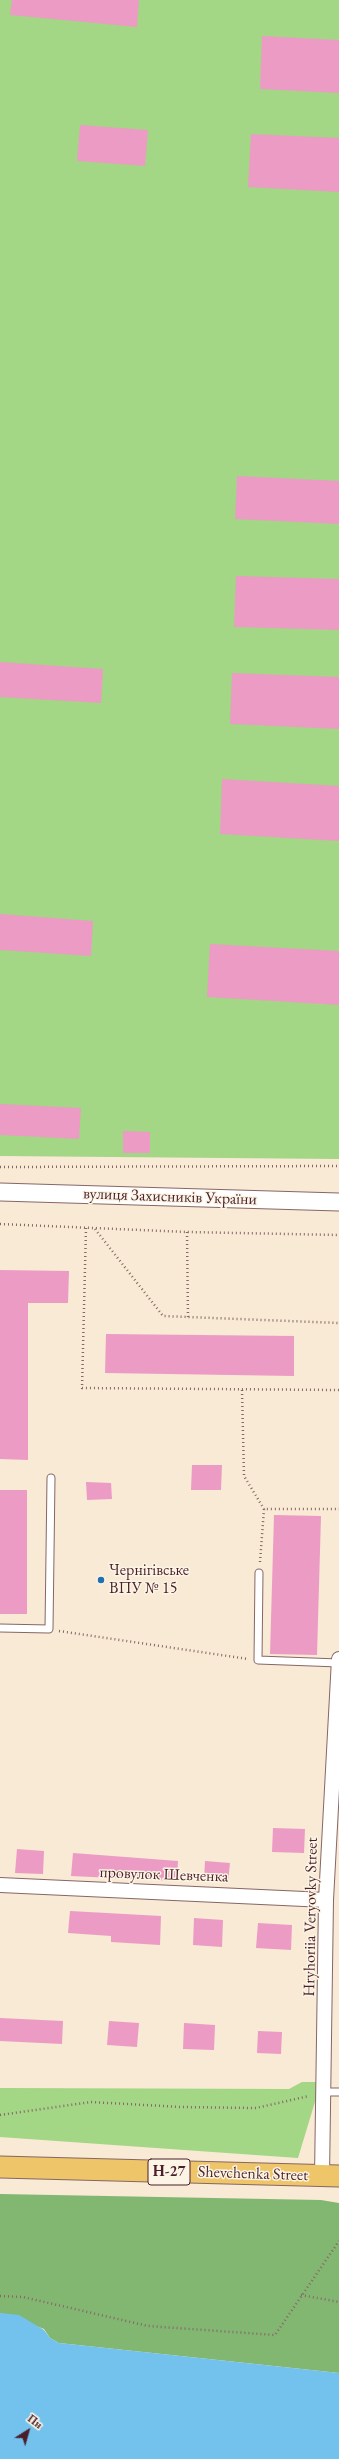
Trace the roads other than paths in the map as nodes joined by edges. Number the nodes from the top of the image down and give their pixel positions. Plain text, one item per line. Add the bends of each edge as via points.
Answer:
1 (0, 1192) edge
2 (339, 1202) edge
3 (51, 1478) dead end
4 (259, 1573) road end
5 (0, 1628) edge
6 (339, 1659) edge
7 (339, 1663) edge
8 (0, 1885) edge
9 (326, 1900) junction
10 (332, 2092) edge
11 (0, 2167) edge
12 (331, 2176) edge

1 - 2 street, вулиця Захисників України
3 - 5 lane via 48,1629
4 - 7 lane via 258,1660
6 - 7 street, Hryhoriia Veryovky Street
7 - 9 street, Hryhoriia Veryovky Street
8 - 9 street, провулок Шевченка
9 - 10 street, Hryhoriia Veryovky Street
10 - 12 street, Hryhoriia Veryovky Street
11 - 12 main road, Shevchenka Street / Н-27

